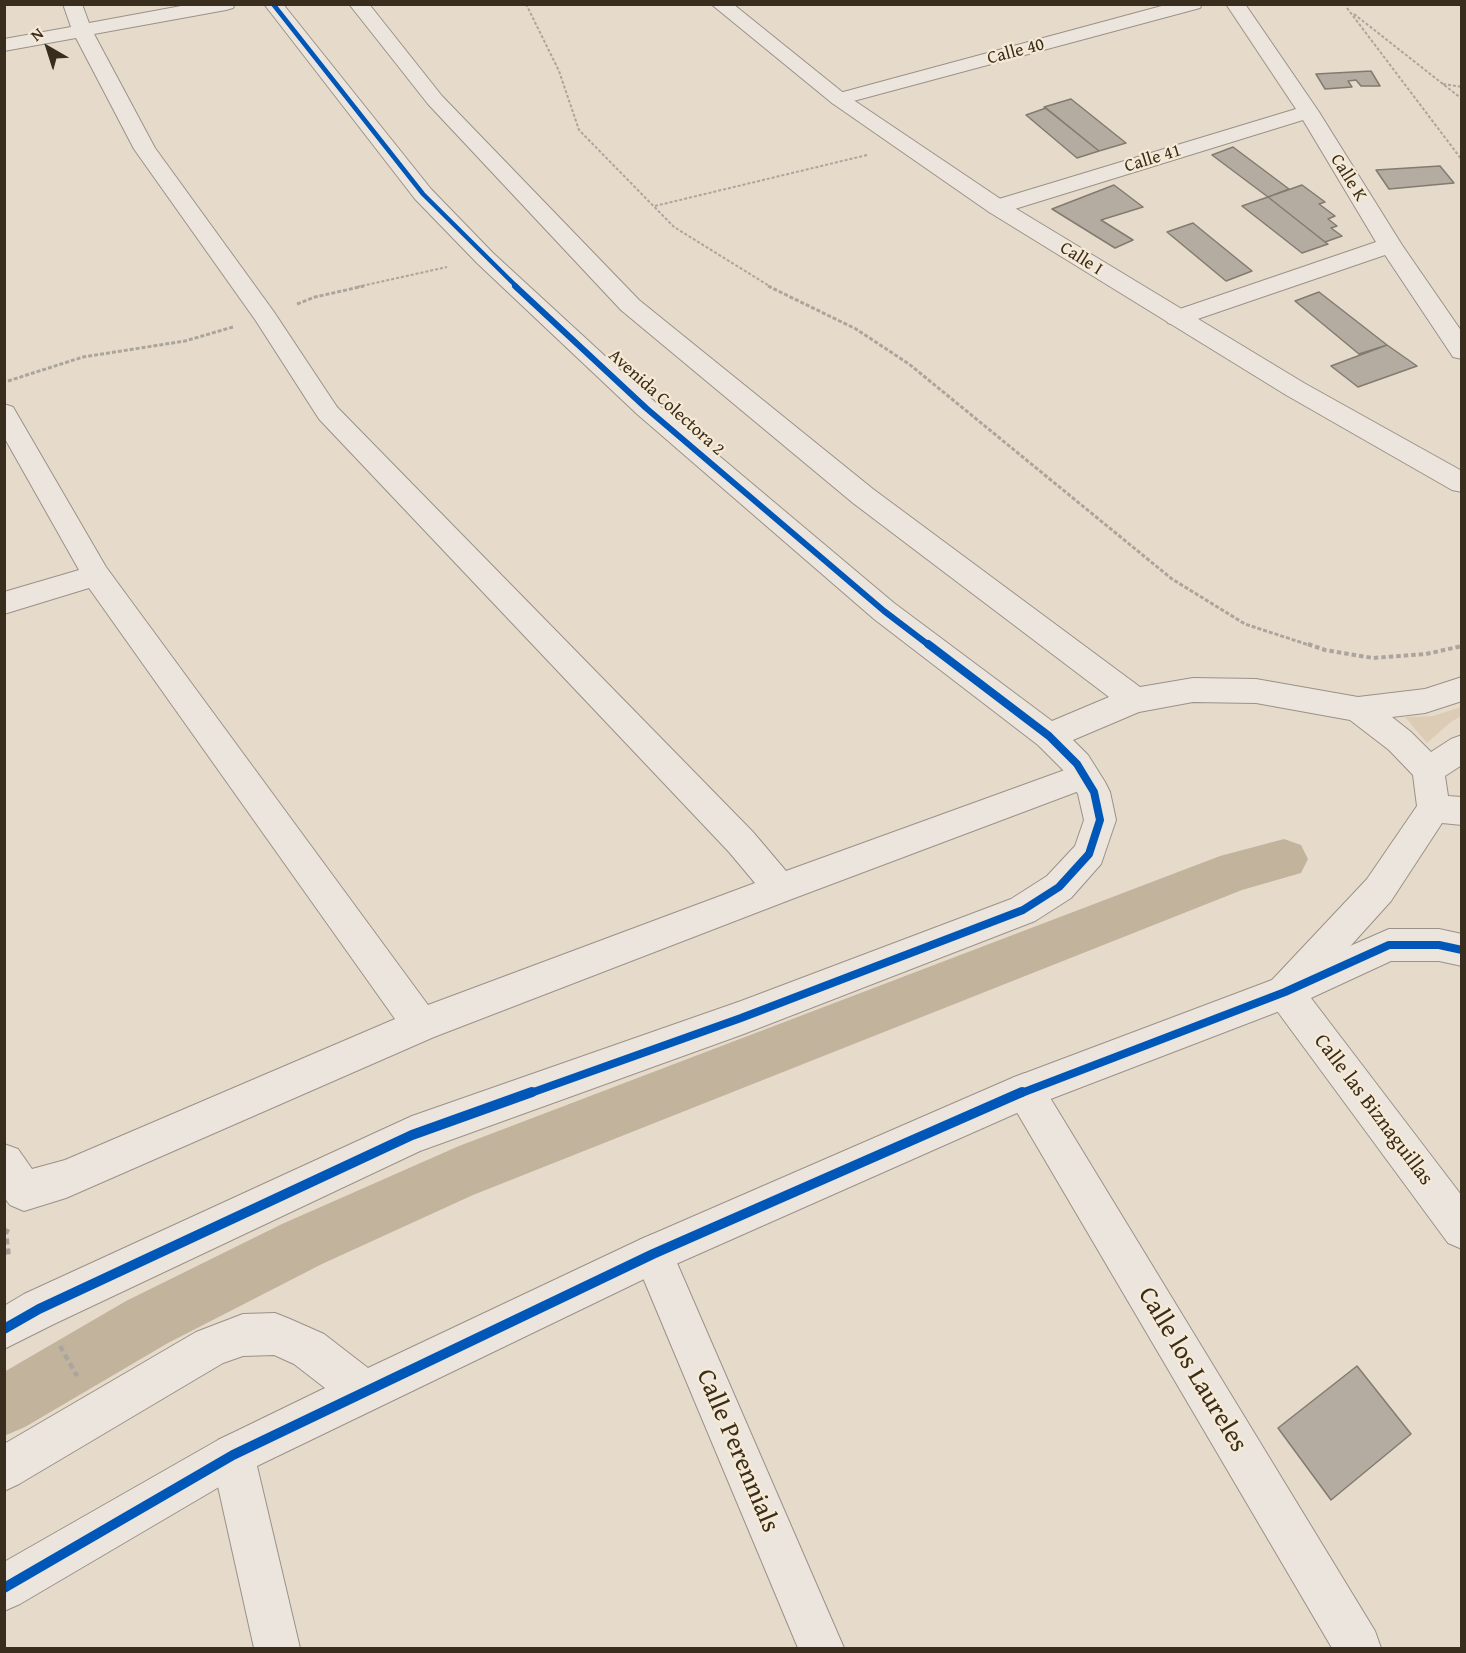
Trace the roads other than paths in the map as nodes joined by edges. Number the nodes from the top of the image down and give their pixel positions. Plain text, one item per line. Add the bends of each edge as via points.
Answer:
1 (72, 4) edge
2 (226, 4) edge
3 (273, 4) edge
4 (358, 4) edge
5 (1193, 4) edge
6 (1235, 4) edge
7 (726, 5) edge
8 (1162, 8) edge
9 (82, 30) junction
10 (4, 45) edge
11 (839, 99) junction
12 (1308, 112) junction
13 (997, 207) junction
14 (1390, 245) junction
15 (1177, 318) junction
16 (1461, 351) edge
17 (4, 413) edge
18 (1429, 466) junction
19 (1461, 471) edge
20 (1461, 483) edge
21 (96, 575) junction
22 (4, 603) edge
23 (1461, 689) edge
24 (1135, 700) junction
25 (1358, 708) junction
26 (1049, 736) junction
27 (1461, 748) edge
28 (1428, 770) junction
29 (1084, 776) junction
30 (1448, 809) edge
31 (780, 888) junction
32 (1461, 950) edge
33 (1285, 992) junction
34 (421, 1025) junction
35 (1025, 1091) junction
36 (4, 1162) edge
37 (1461, 1229) edge
38 (652, 1254) junction
39 (4, 1329) edge
40 (365, 1393) junction
41 (233, 1455) junction
42 (4, 1469) edge
43 (4, 1588) edge
44 (277, 1648) edge
45 (821, 1648) edge
46 (1358, 1648) edge

1 - 9 street
2 - 9 street
3 - 26 street, Avenida Colectora 2 via 423,194 485,258 646,408 884,611
4 - 24 street via 435,100 630,305 862,496
5 - 8 street, Calle 40
6 - 12 street, Calle K
7 - 11 street, Calle I
8 - 11 street, Calle 40
9 - 10 street
9 - 31 street via 145,149 328,413 741,842
11 - 13 street, Calle I
12 - 13 street, Calle 41
12 - 14 street, Calle K
13 - 15 street, Calle I
14 - 15 street
14 - 16 street, Calle K
15 - 18 street, Calle I
17 - 21 street
18 - 19 street
18 - 20 street, Calle I
21 - 22 street
21 - 34 street
23 - 25 street via 1425,701
24 - 25 street via 1226,689
24 - 26 street
25 - 28 street via 1400,741
26 - 29 street, Avenida Colectora 2
27 - 28 street
28 - 30 street
29 - 31 street
29 - 39 street, Avenida Colectora 2 via 1094,792 1100,820 1089,854 1059,887 1023,910 741,1018 412,1135 39,1309
30 - 33 street
31 - 34 street
32 - 33 street via 1439,945 1389,945
33 - 35 street
33 - 37 street, Calle las Biznaguillas
34 - 36 street via 66,1179 24,1191
35 - 38 street
35 - 46 street, Calle los Laureles
38 - 40 street
38 - 45 street, Calle Perennials
40 - 41 street
40 - 42 street via 309,1349 275,1334 243,1335 211,1347
41 - 43 street
41 - 44 street

